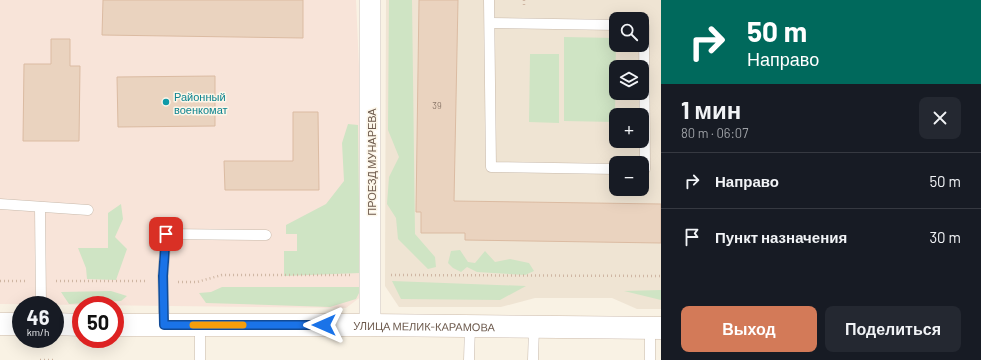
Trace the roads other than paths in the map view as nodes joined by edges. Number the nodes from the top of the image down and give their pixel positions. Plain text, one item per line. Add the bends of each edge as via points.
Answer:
1 (370, 0) edge
2 (489, 0) edge
3 (490, 23) junction
4 (609, 25) edge
5 (644, 52) edge
6 (645, 156) edge
7 (609, 169) edge
8 (0, 204) edge
9 (40, 207) junction
10 (88, 210) dead end
11 (266, 236) dead end
12 (41, 296) edge
13 (0, 324) edge
14 (12, 324) edge
15 (124, 325) edge
16 (164, 325) junction
17 (200, 325) junction
18 (370, 325) junction
19 (470, 326) junction
20 (534, 327) junction
21 (656, 328) edge
22 (200, 360) edge
23 (469, 360) edge
24 (533, 360) edge
25 (650, 360) edge

1 - 18 street, ПРОЕЗД МУНАРЕВА
2 - 3 lane
3 - 4 lane
3 - 7 lane via 491,167
5 - 6 lane
8 - 9 lane
9 - 10 lane
9 - 12 lane
11 - 16 lane via 166,234
13 - 14 main road
15 - 16 main road, УЛИЦА МЕЛИК-КАРАМОВА
16 - 17 main road, УЛИЦА МЕЛИК-КАРАМОВА
17 - 18 main road, УЛИЦА МЕЛИК-КАРАМОВА
17 - 22 lane
18 - 19 main road, УЛИЦА МЕЛИК-КАРАМОВА
19 - 20 main road, УЛИЦА МЕЛИК-КАРАМОВА
19 - 23 lane
20 - 21 main road, УЛИЦА МЕЛИК-КАРАМОВА
20 - 24 lane
21 - 25 lane

